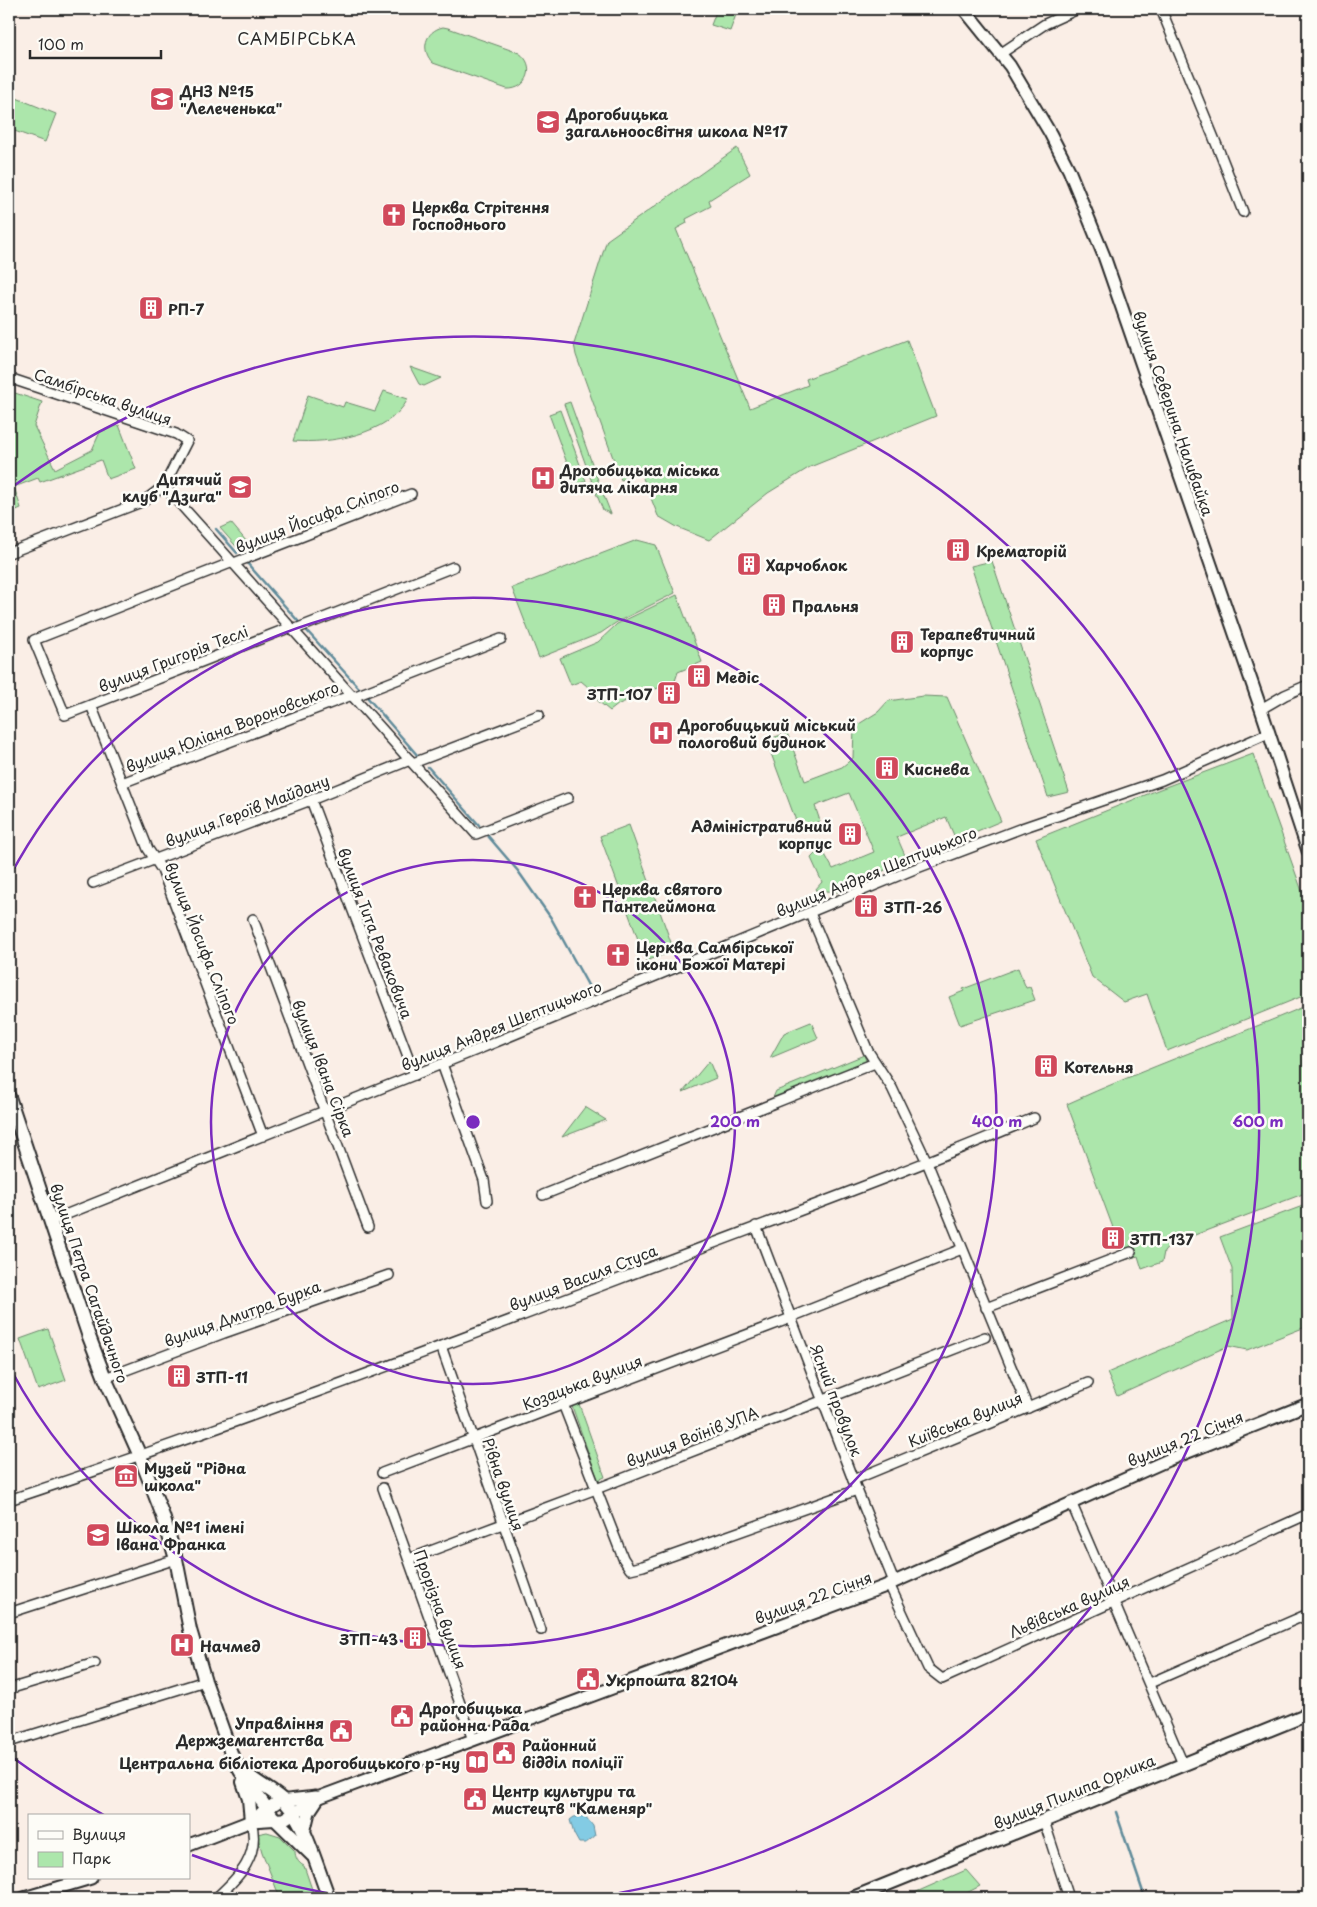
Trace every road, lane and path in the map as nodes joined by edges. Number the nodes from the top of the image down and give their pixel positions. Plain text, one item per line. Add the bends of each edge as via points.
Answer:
1 (964, 9) edge
2 (1078, 9) edge
3 (1160, 9) edge
4 (1000, 54) junction
5 (1243, 212) dead end
6 (9, 378) edge
7 (164, 486) junction
8 (411, 494) dead end
9 (9, 553) edge
10 (233, 562) junction
11 (453, 567) dead end
12 (292, 629) junction
13 (501, 639) dead end
14 (1308, 685) edge
15 (353, 696) junction
16 (91, 705) junction
17 (1261, 709) junction
18 (539, 714) dead end
19 (65, 715) joint
20 (1269, 733) junction
21 (411, 762) junction
22 (122, 783) junction
23 (568, 798) dead end
24 (311, 800) junction
25 (1308, 851) edge
26 (155, 860) junction
27 (92, 883) dead end
28 (810, 913) junction
29 (253, 919) dead end
30 (874, 1063) junction
31 (442, 1064) junction
32 (415, 1075) junction
33 (9, 1097) edge
34 (325, 1110) junction
35 (1034, 1118) dead end
36 (262, 1136) junction
37 (927, 1162) junction
38 (543, 1195) dead end
39 (487, 1201) dead end
40 (50, 1221) junction
41 (756, 1226) junction
42 (368, 1227) dead end
43 (962, 1249) junction
44 (1130, 1252) dead end
45 (389, 1275) dead end
46 (986, 1308) junction
47 (791, 1317) junction
48 (985, 1337) dead end
49 (441, 1346) junction
50 (105, 1378) junction
51 (1088, 1382) dead end
52 (822, 1400) junction
53 (563, 1404) junction
54 (1308, 1404) edge
55 (1028, 1408) junction
56 (474, 1438) junction
57 (140, 1456) junction
58 (382, 1473) dead end
59 (853, 1480) junction
60 (383, 1488) dead end
61 (596, 1489) junction
62 (857, 1490) junction
63 (9, 1500) edge
64 (1071, 1502) junction
65 (1308, 1514) edge
66 (503, 1524) junction
67 (176, 1559) junction
68 (409, 1559) junction
69 (892, 1583) junction
70 (1114, 1600) junction
71 (9, 1613) edge
72 (1308, 1614) edge
73 (541, 1630) dead end
74 (95, 1663) dead end
75 (205, 1682) junction
76 (1150, 1683) junction
77 (9, 1689) edge
78 (1308, 1714) edge
79 (473, 1740) junction
80 (9, 1742) edge
81 (1183, 1764) junction
82 (238, 1768) junction
83 (320, 1797) junction
84 (280, 1809) junction
85 (1044, 1821) junction
86 (251, 1822) junction
87 (304, 1833) junction
88 (190, 1845) edge
89 (312, 1855) junction
90 (84, 1880) edge
91 (24, 1898) edge
92 (216, 1898) edge
93 (328, 1898) edge
94 (853, 1898) edge
95 (1069, 1898) edge

1 - 4 street, вулиця Северина Наливайка
2 - 4 street via 1040,27
3 - 5 street
4 - 17 street, вулиця Северина Наливайка via 1050,133 1104,256
6 - 7 street, Самбірська вулиця via 176,434 188,441
7 - 9 street via 144,501
7 - 10 street
8 - 10 street, вулиця Йосифа Сліпого
10 - 12 street
10 - 19 street, вулиця Йосифа Сліпого via 34,640
11 - 12 street, вулиця Григорія Теслі
12 - 15 street
12 - 16 street, вулиця Григорія Теслі
13 - 15 street, вулиця Юліана Вороновського
14 - 17 street
15 - 21 street
15 - 22 street, вулиця Юліана Вороновського
16 - 19 street, вулиця Григорія Теслі
16 - 22 street, вулиця Йосифа Сліпого
17 - 20 street, вулиця Северина Наливайка
18 - 21 street, вулиця Героїв Майдану
20 - 25 street, вулиця Северина Наливайка
20 - 28 street, вулиця Андрея Шептицького via 1162,780 1003,835
21 - 23 street via 476,834
21 - 24 street, вулиця Героїв Майдану
22 - 26 street, вулиця Йосифа Сліпого
24 - 26 street, вулиця Героїв Майдану
24 - 32 street, вулиця Тита Реваковича
26 - 27 street, вулиця Героїв Майдану
26 - 36 street, вулиця Йосифа Сліпого via 162,870
28 - 30 street
28 - 31 street, вулиця Андрея Шептицького
29 - 34 street, вулиця Івана Сірка
30 - 37 street via 892,1088
30 - 38 street
31 - 32 street, вулиця Андрея Шептицького
31 - 39 street via 484,1180
32 - 34 street, вулиця Андрея Шептицького
33 - 40 main road, вулиця Петра Сагайдачного
34 - 36 street, вулиця Андрея Шептицького
34 - 42 street, вулиця Івана Сірка
35 - 37 street, вулиця Василя Стуса
36 - 40 street, вулиця Андрея Шептицького
37 - 41 street, вулиця Василя Стуса
37 - 43 street
40 - 50 main road, вулиця Петра Сагайдачного
41 - 47 street, Ясний провулок
41 - 49 street, вулиця Василя Стуса
43 - 46 street
43 - 47 street, Козацька вулиця
44 - 46 street
45 - 50 street, вулиця Дмитра Бурка
46 - 55 street
47 - 52 street, Ясний провулок
47 - 53 street, Козацька вулиця
48 - 52 street, вулиця Воїнів УПА
49 - 56 street, Рівна вулиця
49 - 57 street, вулиця Василя Стуса
50 - 57 main road, вулиця Петра Сагайдачного
51 - 55 street, Київська вулиця
52 - 59 street, Ясний провулок
52 - 61 street, вулиця Воїнів УПА
53 - 56 street, Козацька вулиця
53 - 61 street
54 - 64 street, вулиця 22 Січня
55 - 59 street, Київська вулиця
56 - 58 street, Козацька вулиця
56 - 66 street, Рівна вулиця
57 - 63 street, вулиця Василя Стуса
57 - 67 main road, вулиця Петра Сагайдачного
59 - 62 street, Ясний провулок
60 - 68 street, Прорізна вулиця
61 - 62 street via 630,1569
61 - 66 street, вулиця Воїнів УПА
62 - 69 street, Ясний провулок
64 - 69 street, вулиця 22 Січня
64 - 70 street
65 - 70 street, Львівська вулиця
66 - 68 street, вулиця Воїнів УПА
66 - 73 street, Рівна вулиця
67 - 71 street
67 - 75 main road, вулиця Петра Сагайдачного via 185,1610
68 - 79 street, Прорізна вулиця
69 - 70 street, Львівська вулиця via 928,1668 942,1679
69 - 79 street, вулиця 22 Січня
70 - 76 street
72 - 76 street
74 - 77 street
75 - 80 street
75 - 82 main road, вулиця Петра Сагайдачного
76 - 81 street
78 - 81 main road, вулиця Пилипа Орлика
79 - 83 street, вулиця 22 Січня
81 - 85 main road, вулиця Пилипа Орлика
82 - 84 main road
82 - 84 main road
82 - 86 main road via 249,1799
83 - 84 street
83 - 84 street
83 - 87 street via 309,1812
84 - 86 street
84 - 87 main road
84 - 89 main road
85 - 94 main road, вулиця Пилипа Орлика
85 - 95 street
86 - 88 street
86 - 92 street via 252,1848 246,1867
87 - 89 main road
89 - 93 main road
90 - 91 street

